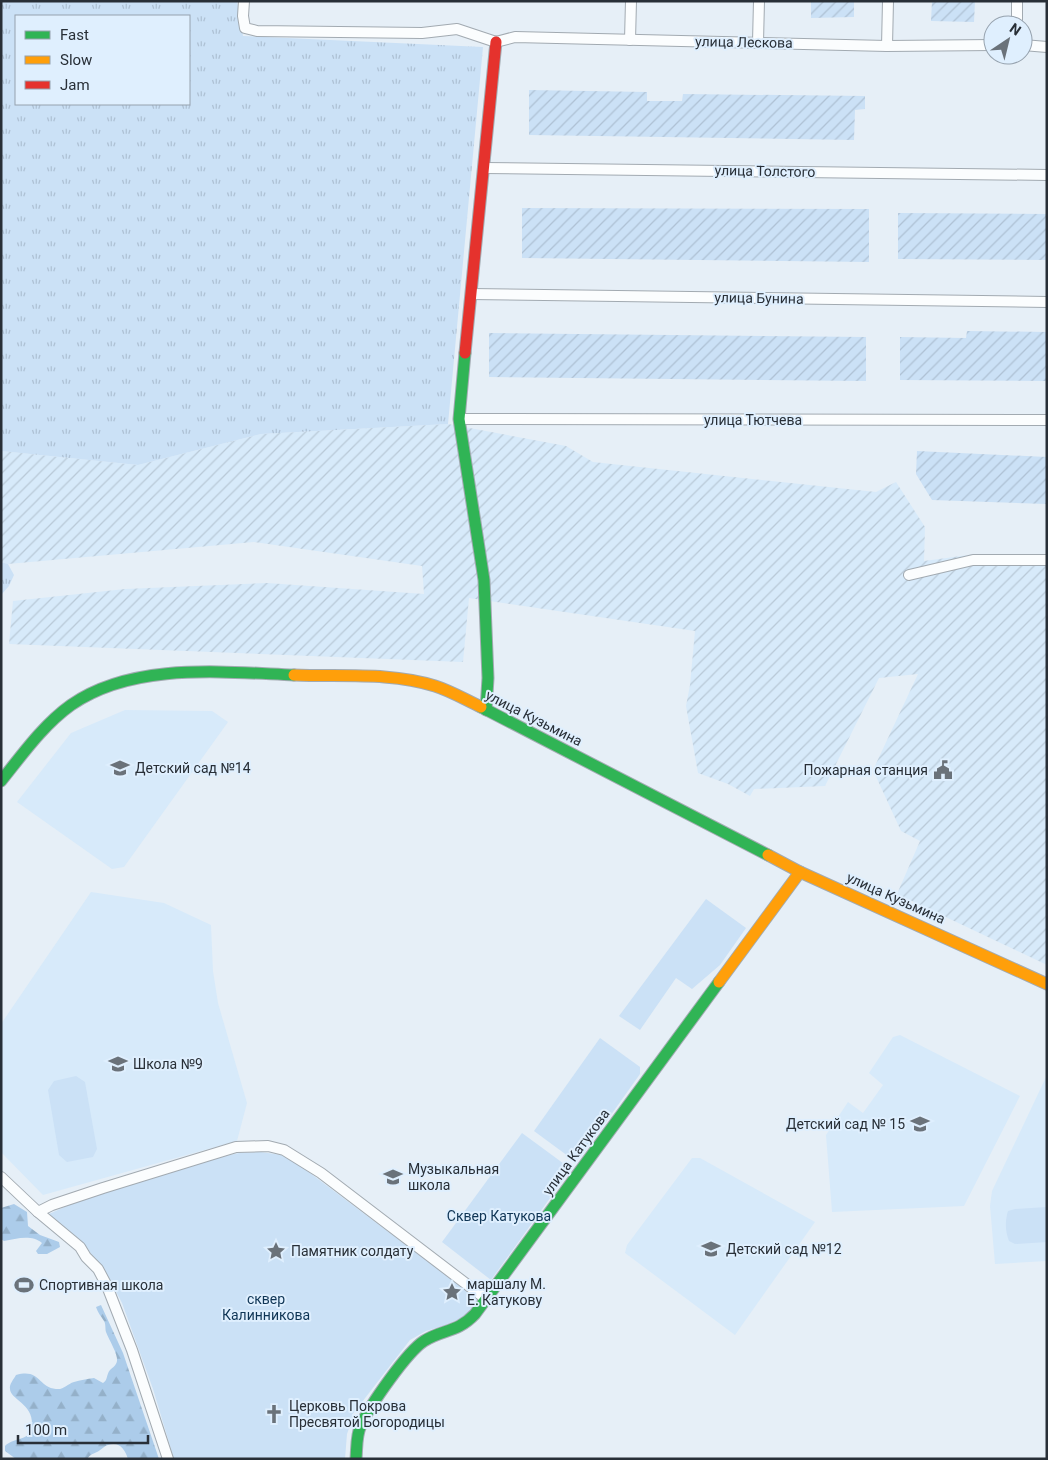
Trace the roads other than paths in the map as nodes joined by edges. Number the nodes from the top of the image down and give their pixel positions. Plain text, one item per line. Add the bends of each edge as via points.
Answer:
1 (632, 1) edge
2 (758, 1) edge
3 (888, 1) edge
4 (1017, 1) edge
5 (244, 2) edge
6 (1017, 15) edge
7 (630, 40) junction
8 (496, 42) junction
9 (758, 42) junction
10 (983, 45) edge
11 (887, 46) junction
12 (1033, 46) edge
13 (1047, 47) edge
14 (484, 168) junction
15 (1047, 175) edge
16 (471, 294) junction
17 (1047, 302) edge
18 (459, 419) junction
19 (1047, 420) edge
20 (1047, 560) edge
21 (908, 575) dead end
22 (486, 710) junction
23 (1, 782) edge
24 (800, 872) junction
25 (1047, 984) edge
26 (1, 1176) edge
27 (38, 1212) junction
28 (486, 1299) junction
29 (168, 1459) edge
30 (356, 1459) edge

1 - 7 street
2 - 9 street
3 - 11 street
4 - 6 street
5 - 8 street via 245,28 257,31 422,33 457,28
7 - 8 street, улица Лескова via 515,36
7 - 9 street, улица Лескова
8 - 14 street
9 - 11 street, улица Лескова
10 - 11 street, улица Лескова
12 - 13 street
14 - 15 street, улица Толстого
14 - 16 street
16 - 17 street, улица Бунина
16 - 18 street
18 - 19 street, улица Тютчева
18 - 22 street via 484,580
20 - 21 street via 973,560
22 - 23 street, улица Кузьмина via 435,685 403,679 189,672 133,679 99,690 63,712
22 - 24 street, улица Кузьмина
24 - 25 street, улица Кузьмина
24 - 28 street, улица Катукова
26 - 27 street
27 - 28 street via 103,1188 236,1147 268,1146 284,1150 321,1173
27 - 29 street via 80,1247 107,1286
28 - 30 street, улица Катукова via 469,1321 424,1342 406,1360 361,1424

